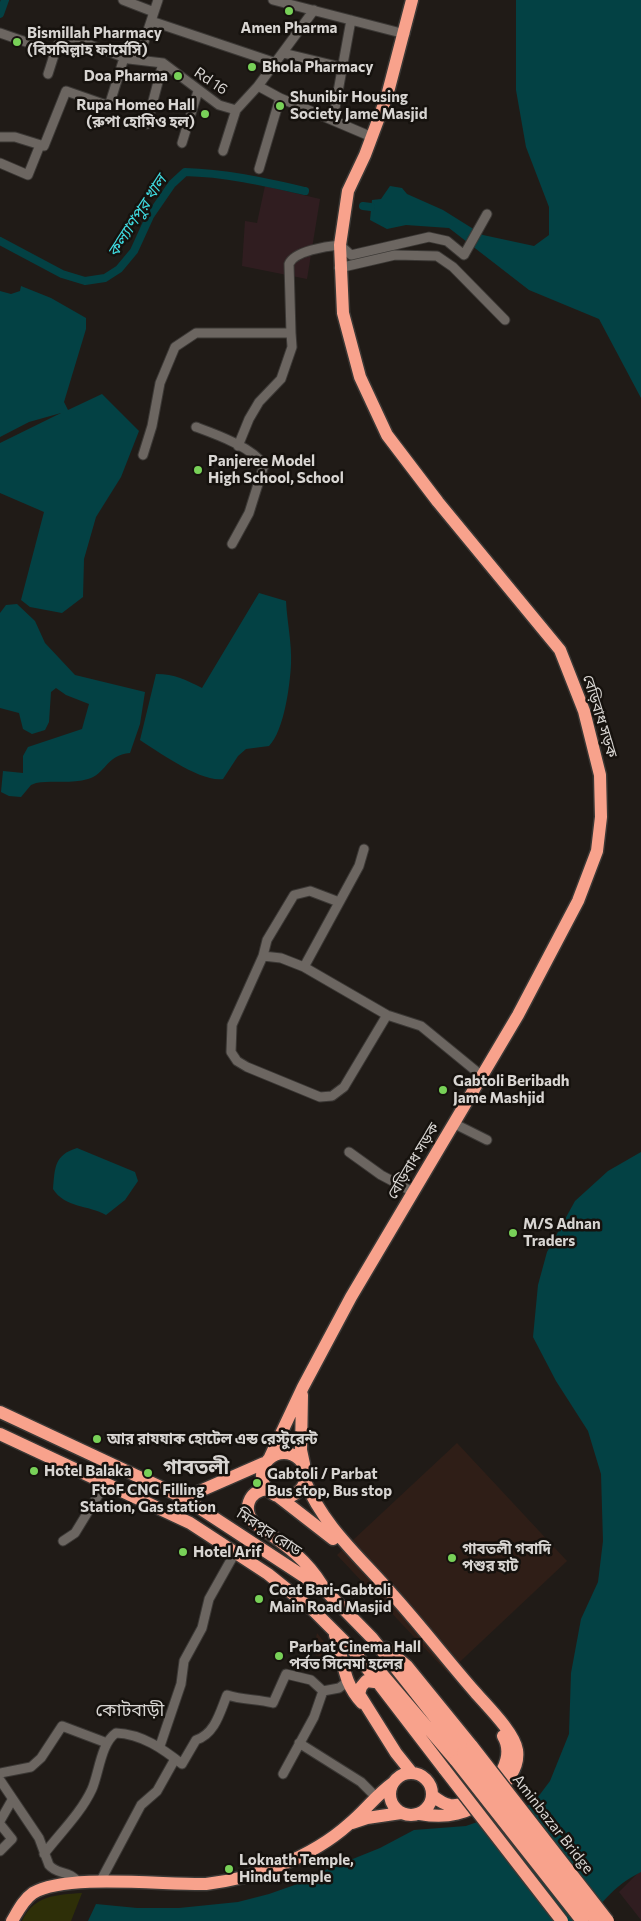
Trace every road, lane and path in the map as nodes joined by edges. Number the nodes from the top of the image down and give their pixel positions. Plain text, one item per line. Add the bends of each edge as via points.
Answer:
1 (123, 0) edge
2 (158, 0) edge
3 (273, 0) edge
4 (412, 0) edge
5 (304, 3) edge
6 (314, 10) junction
7 (152, 17) junction
8 (351, 20) junction
9 (2, 33) edge
10 (405, 34) junction
11 (55, 52) junction
12 (283, 53) junction
13 (124, 58) junction
14 (138, 60) junction
15 (276, 63) junction
16 (163, 64) junction
17 (341, 67) junction
18 (48, 74) dead end
19 (258, 86) junction
20 (198, 91) junction
21 (280, 98) junction
22 (236, 110) junction
23 (333, 119) junction
24 (147, 124) dead end
25 (0, 137) edge
26 (372, 137) junction
27 (182, 143) dead end
28 (40, 144) junction
29 (223, 151) dead end
30 (0, 163) edge
31 (259, 169) dead end
32 (488, 214) dead end
33 (340, 245) junction
34 (339, 268) junction
35 (504, 320) dead end
36 (291, 333) junction
37 (196, 427) dead end
38 (238, 446) junction
39 (144, 455) dead end
40 (232, 544) dead end
41 (364, 849) dead end
42 (339, 902) junction
43 (264, 956) junction
44 (304, 967) junction
45 (387, 1015) junction
46 (482, 1076) junction
47 (455, 1124) junction
48 (487, 1140) dead end
49 (349, 1152) dead end
50 (413, 1192) junction
51 (303, 1387) junction
52 (0, 1412) edge
53 (0, 1434) edge
54 (267, 1460) junction
55 (304, 1464) junction
56 (306, 1481) junction
57 (105, 1484) junction
58 (266, 1489) junction
59 (280, 1497) junction
60 (184, 1498) junction
61 (63, 1541) dead end
62 (236, 1551) junction
63 (326, 1591) junction
64 (332, 1628) junction
65 (378, 1681) junction
66 (347, 1682) junction
67 (393, 1686) junction
68 (323, 1691) junction
69 (365, 1706) junction
70 (107, 1743) junction
71 (299, 1743) junction
72 (160, 1746) junction
73 (396, 1753) junction
74 (464, 1753) junction
75 (175, 1759) junction
76 (0, 1773) edge
77 (412, 1773) junction
78 (283, 1774) dead end
79 (0, 1780) edge
80 (395, 1781) junction
81 (433, 1796) junction
82 (376, 1797) junction
83 (12, 1800) junction
84 (401, 1813) junction
85 (420, 1814) junction
86 (0, 1823) edge
87 (350, 1824) junction
88 (0, 1851) edge
89 (44, 1854) junction
90 (100, 1882) junction
91 (79, 1883) junction
92 (12, 1921) edge
93 (562, 1921) edge
94 (582, 1921) edge
95 (596, 1921) edge
96 (608, 1921) edge

1 - 7 street
2 - 7 street
3 - 5 street
4 - 10 highway, বেড়িবাধ সড়ক
5 - 6 street
6 - 8 street
6 - 12 street, Rd 16
7 - 14 street
7 - 15 street
8 - 10 street
8 - 17 street
9 - 11 street
10 - 26 highway, বেড়িবাধ সড়ক
11 - 13 street, Rd 16 via 62,35
11 - 18 street
12 - 15 street, Rd 16
12 - 17 street
13 - 14 street, Rd 16
13 - 28 street via 110,106 66,91 44,146
14 - 16 street, Rd 16
15 - 19 street, Rd 16
16 - 20 street, Rd 16
16 - 24 street
17 - 23 street
19 - 21 street
19 - 22 street, Rd 16
20 - 22 street, Rd 16 via 219,105
20 - 27 street
21 - 23 street
21 - 31 street
22 - 29 street
23 - 26 street
25 - 28 street via 16,137
26 - 33 highway, বেড়িবাধ সড়ক via 348,191
28 - 30 street via 28,174
32 - 33 street via 464,254 441,238 429,237 351,255
33 - 34 highway, বেড়িবাধ সড়ক
33 - 36 street via 319,247 289,262
34 - 35 street via 395,255 437,256 453,267
34 - 46 highway, বেড়িবাধ সড়ক via 343,313 360,377 387,436 560,650 584,711 600,774 600,832 587,878 566,925
36 - 38 street via 292,348 281,379 259,402
36 - 39 street via 196,333 175,347 160,383
37 - 38 street
38 - 40 street via 264,465 249,513
41 - 42 street
42 - 43 street via 310,891 294,895 267,940
42 - 44 street
43 - 44 street via 281,958
43 - 45 street via 232,1025 231,1052 247,1067 320,1098 332,1096 344,1087
44 - 45 street
45 - 46 street via 421,1026
46 - 47 highway, বেড়িবাধ সড়ক
47 - 48 street
47 - 50 highway, বেড়িবাধ সড়ক
49 - 50 street via 381,1175
50 - 51 highway, বেড়িবাধ সড়ক
51 - 54 highway, বেড়িবাধ সড়ক
51 - 55 highway, বেড়িবাধ সড়ক via 300,1431
52 - 60 highway, মিরপুর রোড
53 - 57 highway
54 - 55 highway via 285,1452
54 - 58 highway via 261,1476
54 - 60 highway
55 - 56 highway
56 - 59 highway via 293,1496
56 - 85 highway via 326,1521 483,1701 517,1749 513,1771 505,1784 486,1800 457,1815
57 - 61 street via 75,1533
57 - 62 highway via 190,1523
58 - 59 highway
58 - 63 highway via 251,1497 249,1516 310,1566
59 - 81 highway via 340,1545 365,1571 505,1738 508,1746 506,1761 500,1775 489,1787 458,1805 446,1804
60 - 63 highway, মিরপুর রোড
62 - 64 highway
62 - 72 street via 209,1599 202,1628 184,1661 181,1684
63 - 74 highway, মিরপুর রোড via 372,1638
64 - 65 highway
64 - 66 highway via 342,1654
64 - 67 highway via 353,1643
65 - 67 highway
65 - 69 highway via 366,1681 361,1687
65 - 93 highway, bridge
66 - 68 street via 339,1688
66 - 69 highway
67 - 74 highway
68 - 71 street via 314,1717
68 - 75 street via 311,1680 286,1674 273,1703 227,1695 208,1734 196,1740 182,1764
69 - 73 highway
70 - 72 street via 112,1736 122,1733
70 - 76 street via 62,1726 41,1758 31,1767
70 - 89 street via 84,1803
71 - 78 street
71 - 82 street via 361,1782
72 - 75 street
73 - 77 highway
73 - 80 highway
74 - 94 highway, bridge
74 - 95 highway, Aminbazar Bridge, bridge
74 - 96 highway, Aminbazar Bridge, bridge
75 - 90 street via 157,1790 141,1805
77 - 80 highway
77 - 81 highway via 426,1778
79 - 83 street
80 - 82 highway
80 - 84 highway via 391,1800
81 - 85 highway via 429,1807
82 - 87 highway
83 - 86 street
83 - 89 street via 34,1830
84 - 85 highway via 408,1816
84 - 87 highway
86 - 88 street via 12,1839
87 - 90 highway via 336,1835 269,1869 221,1882
89 - 91 street via 52,1869 70,1873
90 - 91 highway
91 - 92 highway via 32,1894

